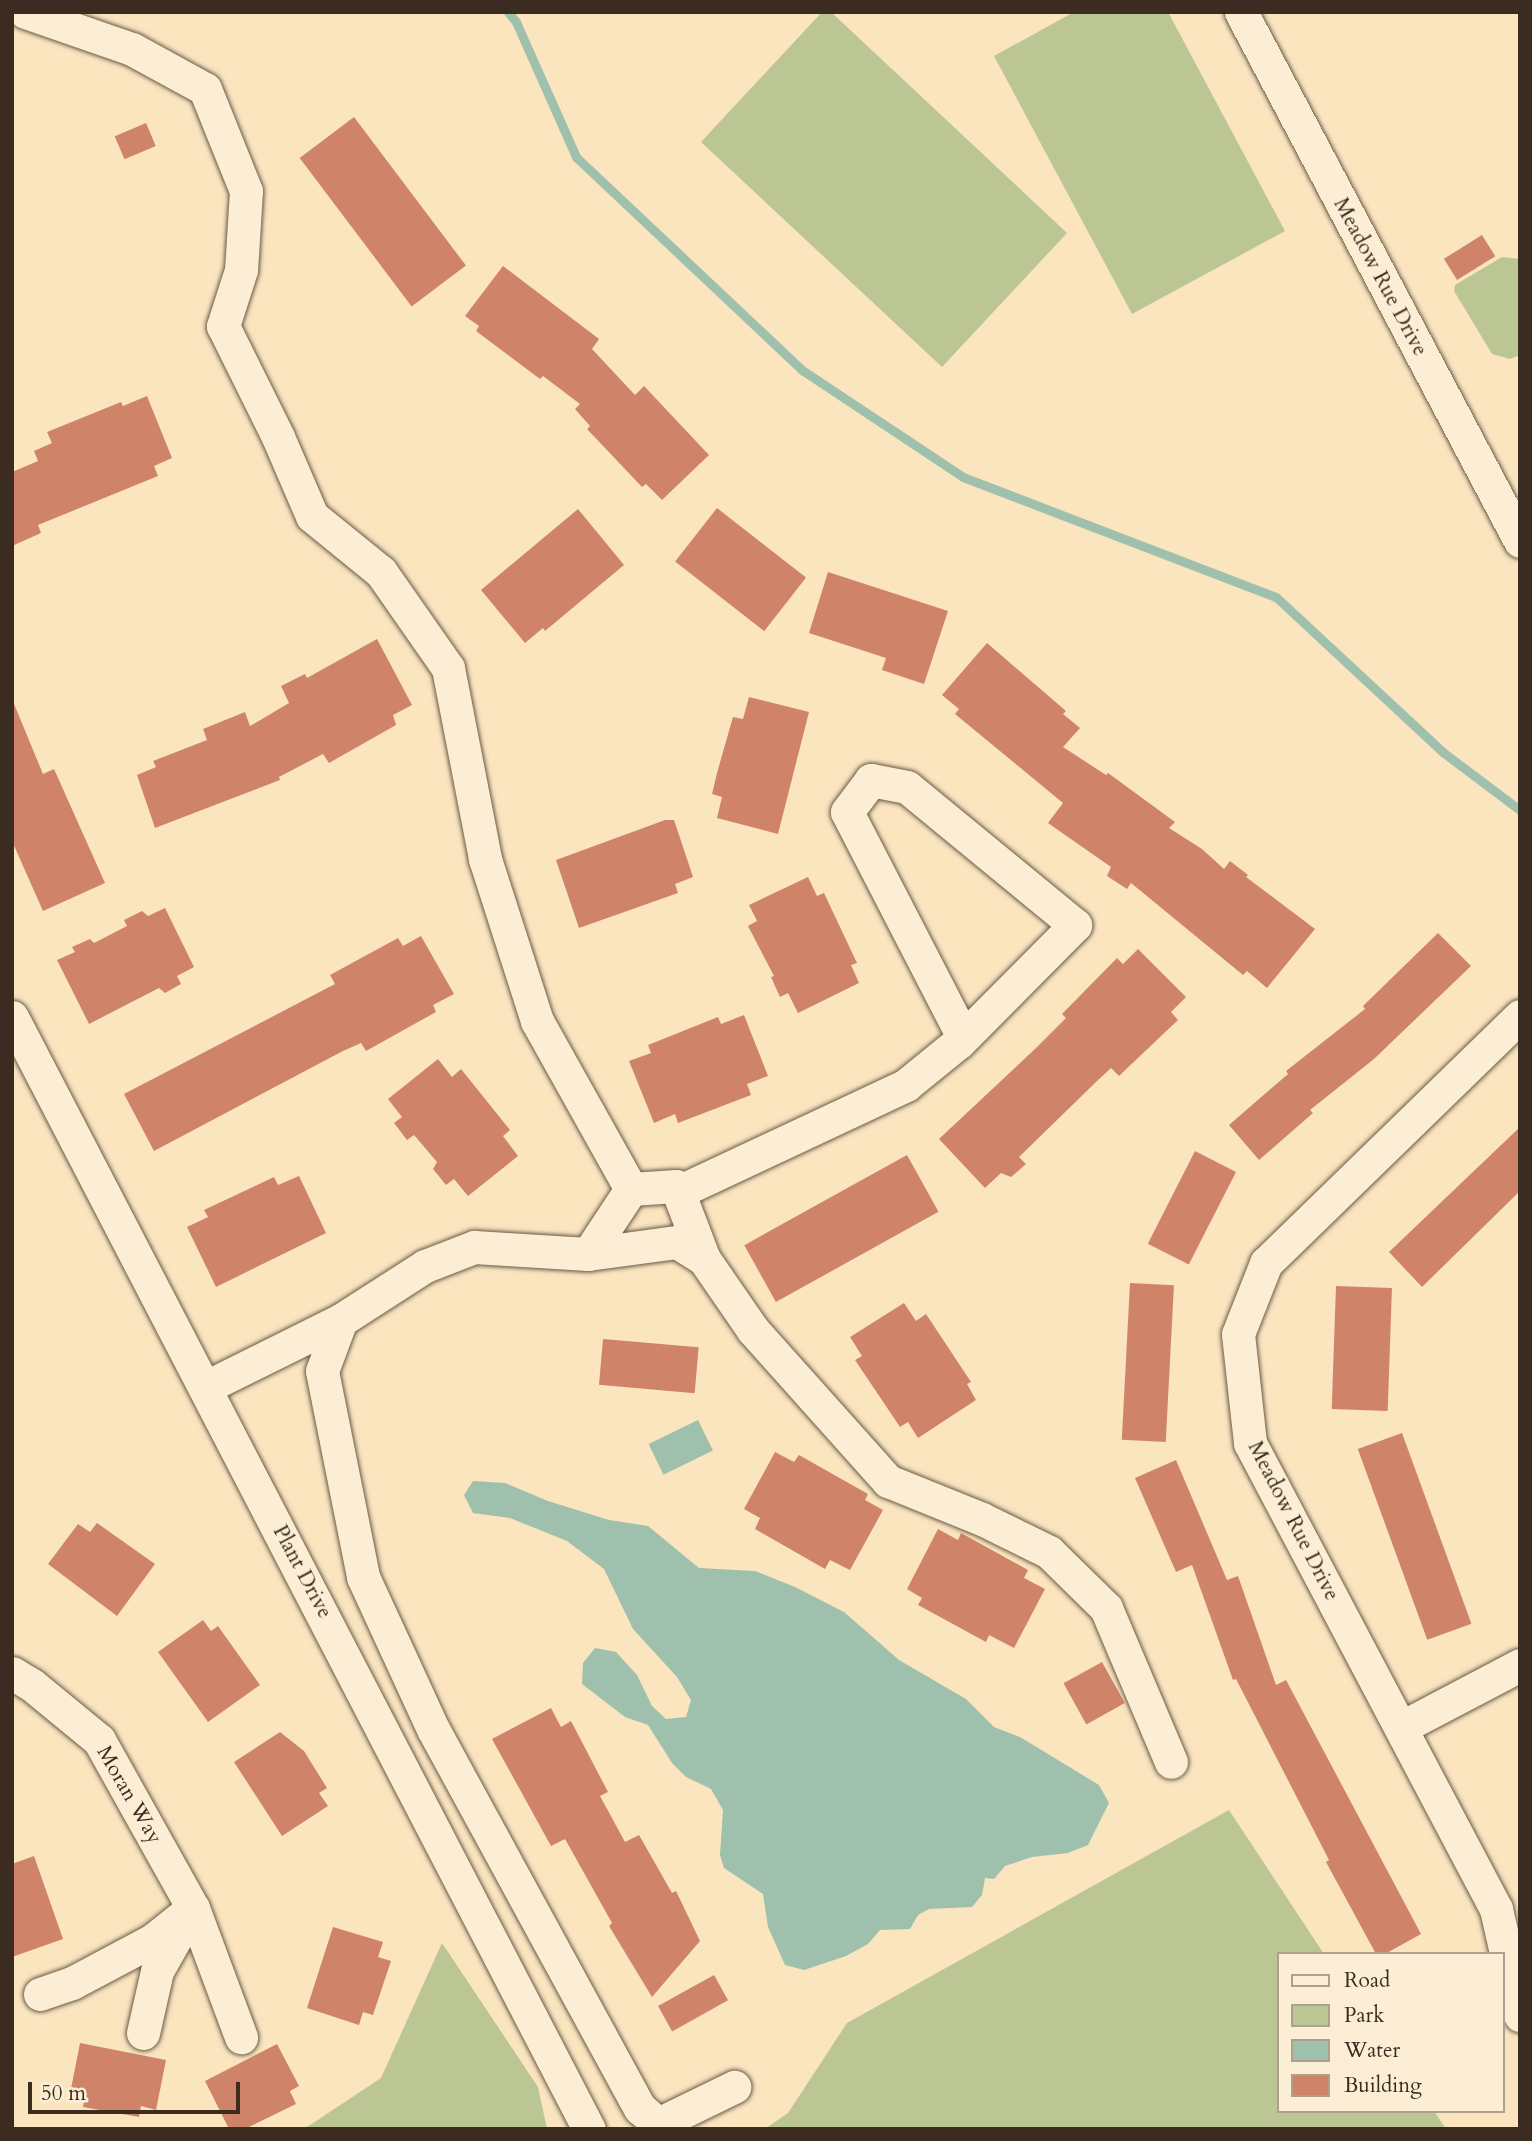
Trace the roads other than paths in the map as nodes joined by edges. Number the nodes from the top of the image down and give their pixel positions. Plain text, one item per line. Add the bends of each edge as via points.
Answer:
1 (25, 12) edge
2 (1241, 12) edge
3 (1520, 541) edge
4 (1520, 1016) edge
5 (12, 1017) edge
6 (963, 1037) junction
7 (631, 1189) junction
8 (678, 1192) junction
9 (588, 1254) junction
10 (705, 1258) junction
11 (341, 1320) junction
12 (206, 1387) junction
13 (1520, 1665) edge
14 (12, 1673) edge
15 (1402, 1727) junction
16 (1171, 1762) dead end
17 (192, 1908) junction
18 (40, 1994) dead end
19 (1520, 2015) edge
20 (143, 2033) dead end
21 (241, 2037) dead end
22 (734, 2087) dead end
23 (589, 2129) edge

1 - 7 street via 132,49 205,89 246,191 241,270 222,326 312,516 381,572 448,668 485,859 537,1021
2 - 3 street, Meadow Rue Drive
4 - 15 street, Meadow Rue Drive via 1266,1263 1238,1334 1250,1444
5 - 12 street, Plant Drive
6 - 6 street via 1075,925 906,787 871,780 847,812
6 - 8 street via 906,1085
7 - 8 street via 676,1186
7 - 9 street
8 - 10 street
9 - 10 street via 677,1242
9 - 11 street via 474,1247 425,1266
10 - 16 street via 753,1330 888,1481 1049,1552 1106,1608
11 - 12 street
11 - 22 street via 322,1371 363,1577 433,1729 640,2108 658,2124
12 - 23 street, Plant Drive
13 - 15 street
14 - 17 street, Moran Way via 99,1740
15 - 19 street, Meadow Rue Drive via 1496,1909
17 - 18 street via 153,1940 72,1983
17 - 20 street via 157,1971
17 - 21 street, Moran Way

